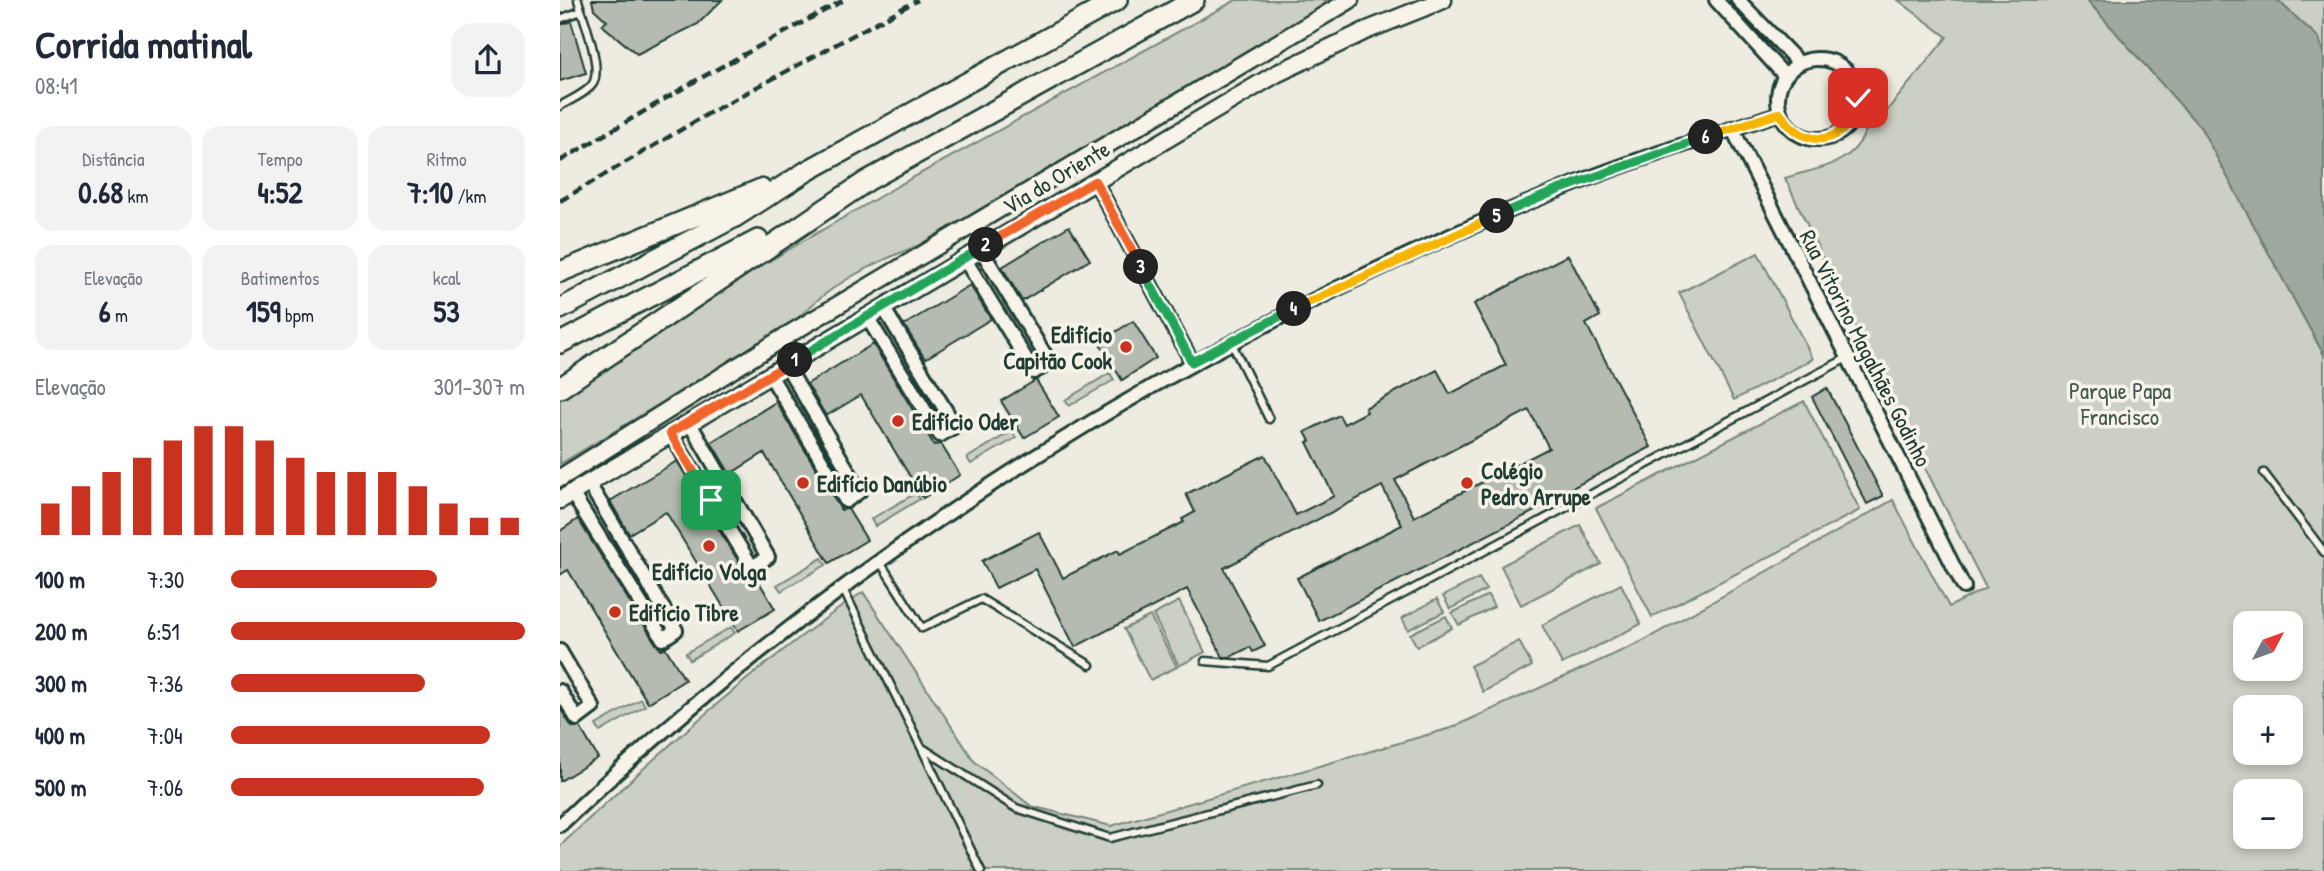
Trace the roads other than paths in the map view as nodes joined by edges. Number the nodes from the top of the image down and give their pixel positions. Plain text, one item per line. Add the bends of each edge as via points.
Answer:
1 (578, 0) edge
2 (1117, 0) edge
3 (1194, 0) edge
4 (1350, 0) edge
5 (1443, 0) edge
6 (1716, 0) edge
7 (1738, 0) edge
8 (581, 10) junction
9 (560, 19) edge
10 (1799, 63) junction
11 (1785, 76) junction
12 (560, 106) edge
13 (1780, 113) junction
14 (1732, 128) junction
15 (1119, 139) junction
16 (807, 171) junction
17 (1095, 181) junction
18 (1040, 185) junction
19 (808, 220) junction
20 (981, 248) junction
21 (964, 258) junction
22 (560, 272) edge
23 (883, 307) junction
24 (560, 309) edge
25 (867, 317) junction
26 (1231, 342) junction
27 (560, 343) edge
28 (1847, 358) junction
29 (1192, 362) junction
30 (786, 365) junction
31 (770, 375) junction
32 (560, 388) edge
33 (1269, 419) dead end
34 (689, 422) junction
35 (670, 433) junction
36 (2264, 473) dead end
37 (560, 478) edge
38 (589, 482) junction
39 (566, 496) edge
40 (2324, 552) edge
41 (880, 562) junction
42 (1964, 587) dead end
43 (843, 589) junction
44 (560, 651) edge
45 (1205, 661) dead end
46 (1090, 665) dead end
47 (560, 691) edge
48 (921, 747) junction
49 (1317, 785) dead end
50 (560, 825) edge
51 (981, 871) edge

1 - 8 lane
2 - 16 highway
3 - 19 highway via 867,181
4 - 15 street, Via do Oriente
5 - 17 street, Via do Oriente via 1365,31 1276,75
6 - 11 street
7 - 10 street
8 - 9 lane
8 - 12 lane via 596,80
10 - 11 street
10 - 13 street via 1830,61 1844,69 1858,98 1855,114 1845,128 1816,139 1795,131
11 - 13 street via 1778,94
13 - 14 street
14 - 26 street via 1558,190 1372,271
14 - 28 street, Rua Vitorino Magalhães Godinho
15 - 17 street
15 - 18 street, Via do Oriente
16 - 22 highway
16 - 24 highway via 734,217
17 - 18 street
17 - 20 street, Via do Oriente
17 - 29 street
18 - 37 street, Via do Oriente
19 - 27 highway via 753,242
19 - 32 highway
20 - 21 street, Via do Oriente
20 - 21 street via 1050,363 1034,372
21 - 23 street, Via do Oriente
23 - 25 street, Via do Oriente
23 - 25 street via 955,426 940,435
25 - 30 street, Via do Oriente
26 - 29 street
26 - 33 lane
28 - 42 street, Rua Vitorino Magalhães Godinho
28 - 45 lane via 1268,666
29 - 41 street via 1024,462
30 - 31 street, Via do Oriente
30 - 31 street via 860,491 846,501
31 - 34 street, Via do Oriente
34 - 35 street, Via do Oriente
34 - 35 street via 768,557 752,567
35 - 38 street, Via do Oriente
36 - 40 lane
38 - 39 street, Via do Oriente
38 - 39 street via 676,630 663,639
41 - 43 street
41 - 46 lane via 922,628 981,599
43 - 48 lane
43 - 50 street via 700,702
44 - 47 street via 593,707 577,719
48 - 49 lane via 1016,808 1110,838
48 - 51 lane

